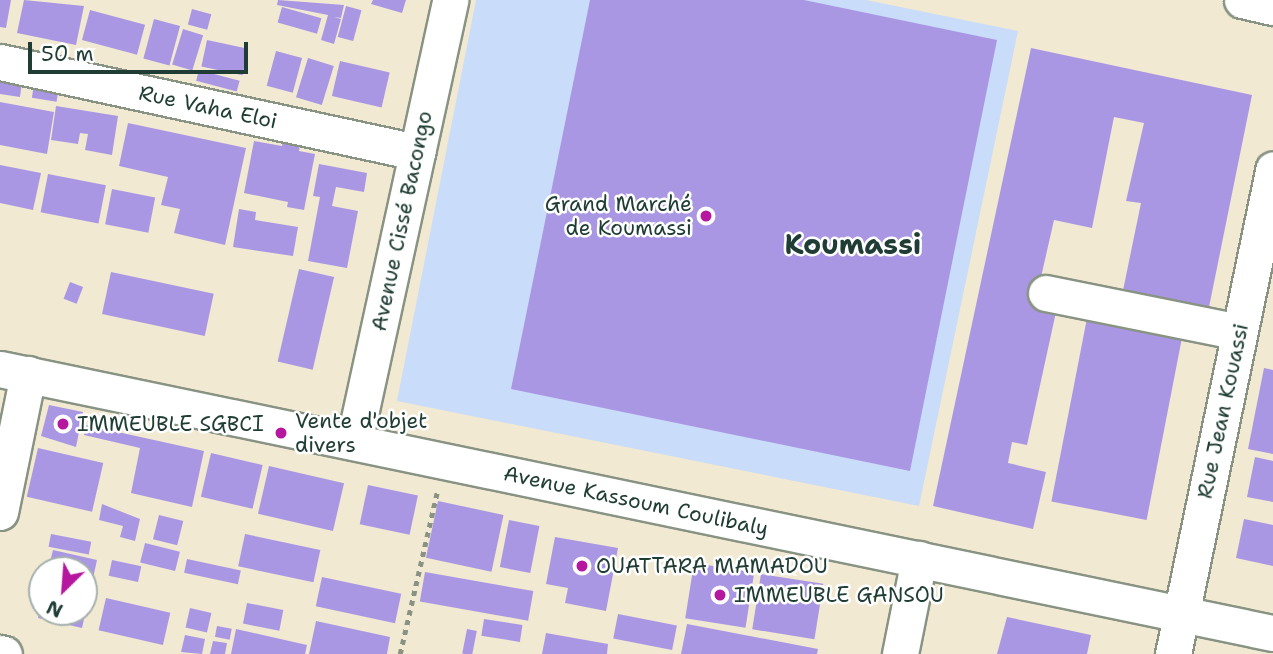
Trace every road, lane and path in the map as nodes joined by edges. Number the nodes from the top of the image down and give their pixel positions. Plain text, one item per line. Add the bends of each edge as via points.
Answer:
1 (450, 0) edge
2 (1242, 0) edge
3 (1273, 6) edge
4 (0, 62) edge
5 (417, 152) junction
6 (1273, 169) edge
7 (1046, 293) dead end
8 (1252, 323) edge
9 (14, 371) edge
10 (354, 442) junction
11 (444, 461) junction
12 (0, 512) edge
13 (919, 559) junction
14 (1181, 613) junction
15 (1273, 633) edge
16 (400, 654) edge
17 (900, 654) edge
18 (1173, 654) edge

1 - 5 street, Avenue Cissé Bacongo
2 - 3 street
4 - 5 street, Rue Vaha Eloi
5 - 10 street, Avenue Cissé Bacongo
6 - 8 street, Rue Jean Kouassi
7 - 8 street
8 - 14 street, Rue Jean Kouassi
9 - 10 street, Avenue Kassoum Coulibaly
9 - 12 street
10 - 11 street, Avenue Kassoum Coulibaly
11 - 13 street, Avenue Kassoum Coulibaly
11 - 16 path
13 - 14 street, Avenue Kassoum Coulibaly
13 - 17 street
14 - 15 street, Avenue Kassoum Coulibaly
14 - 18 street, Rue Jean Kouassi

